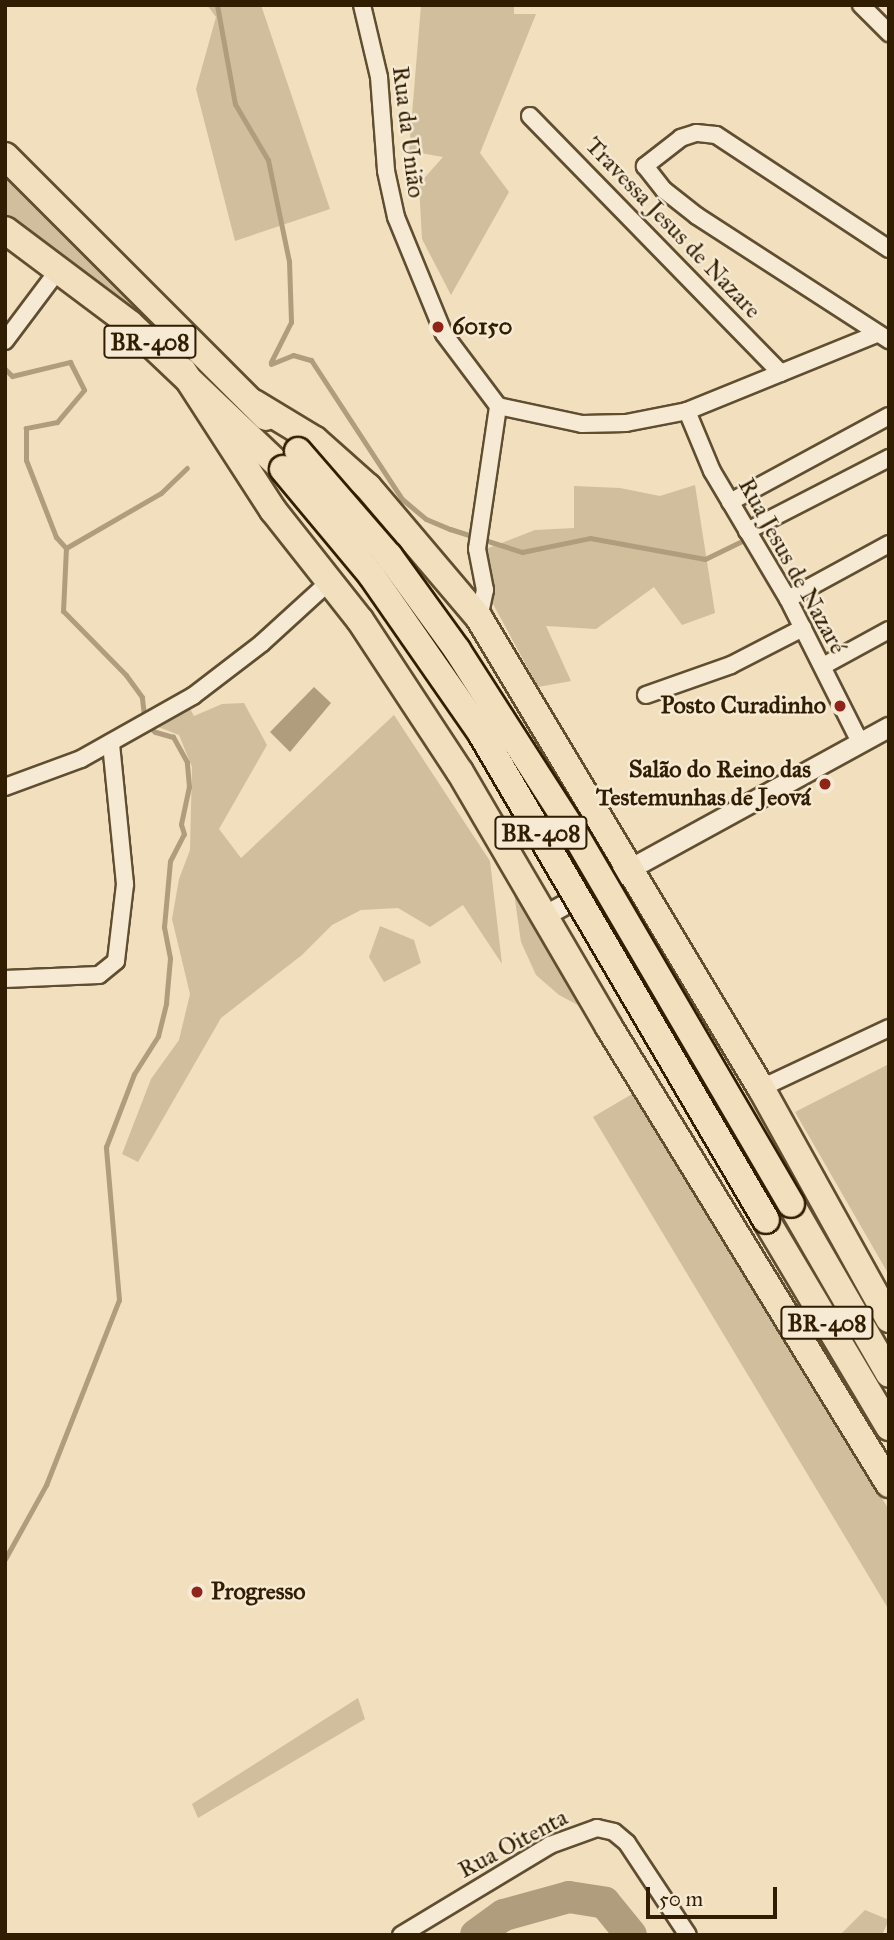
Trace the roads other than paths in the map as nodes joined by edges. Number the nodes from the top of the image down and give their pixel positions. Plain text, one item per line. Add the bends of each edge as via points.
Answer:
1 (362, 5) edge
2 (861, 5) edge
3 (889, 33) edge
4 (530, 116) dead end
5 (5, 156) edge
6 (5, 230) edge
7 (889, 248) edge
8 (59, 269) junction
9 (883, 337) edge
10 (5, 341) edge
11 (183, 371) junction
12 (781, 373) junction
13 (254, 403) junction
14 (498, 406) junction
15 (687, 411) junction
16 (889, 416) edge
17 (889, 458) edge
18 (290, 460) junction
19 (730, 502) junction
20 (747, 531) junction
21 (889, 544) edge
22 (331, 580) junction
23 (788, 599) junction
24 (479, 618) junction
25 (803, 628) junction
26 (889, 630) edge
27 (822, 666) junction
28 (646, 695) dead end
29 (889, 727) edge
30 (860, 742) junction
31 (111, 743) junction
32 (5, 787) edge
33 (627, 869) junction
34 (545, 915) junction
35 (5, 979) edge
36 (889, 1028) edge
37 (761, 1088) junction
38 (889, 1319) edge
39 (889, 1374) edge
40 (889, 1427) edge
41 (889, 1484) edge
42 (401, 1935) edge
43 (688, 1935) edge

1 - 14 street, Rua da União via 379,77 386,171 396,217 444,334
2 - 3 street
4 - 12 street, Travessa Jesus de Nazare
5 - 13 highway, BR-408
6 - 8 highway, BR-408
7 - 9 street via 716,135 696,133 681,138 647,163 652,178 696,216
8 - 10 street
8 - 11 highway, BR-408
9 - 12 street
11 - 18 highway, BR-408
11 - 22 highway via 273,510
12 - 15 street
13 - 18 highway, BR-408
13 - 24 highway via 315,440 368,486
14 - 15 street via 582,424 626,423
14 - 24 street via 477,549 485,590
15 - 19 street, Rua Jesus de Nazaré
16 - 19 street
17 - 20 street
18 - 39 highway, BR-408, bridge via 389,556 457,650 572,829
18 - 40 highway, BR-408, bridge via 481,733
19 - 20 street, Rua Jesus de Nazaré
20 - 23 street, Rua Jesus de Nazaré
21 - 23 street
22 - 31 street via 207,686
22 - 34 highway via 453,760
23 - 25 street, Rua Jesus de Nazaré
24 - 33 highway
25 - 27 street, Rua Jesus de Nazaré
25 - 28 street via 731,665
26 - 27 street
27 - 30 street, Rua Jesus de Nazaré
29 - 30 street
30 - 33 street
31 - 32 street
31 - 35 street via 125,884 116,961 99,975
33 - 34 street
33 - 37 highway
34 - 41 highway
36 - 37 street
37 - 38 highway
42 - 43 street, Rua Oitenta via 550,1845 597,1828 614,1832 627,1843

